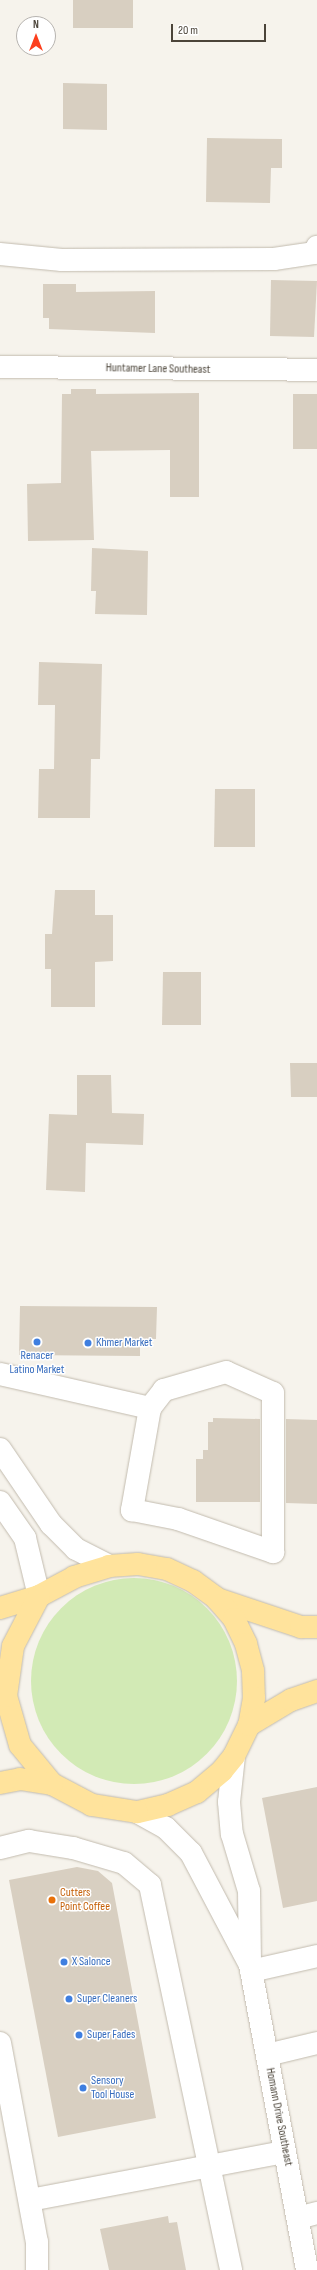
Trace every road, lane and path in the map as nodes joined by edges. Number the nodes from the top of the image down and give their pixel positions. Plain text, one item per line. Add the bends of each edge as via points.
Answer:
1 (317, 247) edge
2 (0, 254) edge
3 (0, 367) edge
4 (317, 370) edge
5 (0, 1374) edge
6 (150, 1408) junction
7 (0, 1449) edge
8 (0, 1502) edge
9 (110, 1566) junction
10 (39, 1596) junction
11 (216, 1598) junction
12 (0, 1608) edge
13 (317, 1627) edge
14 (317, 1691) edge
15 (248, 1725) junction
16 (234, 1756) junction
17 (0, 1783) edge
18 (52, 1784) junction
19 (136, 1812) junction
20 (0, 1848) edge
21 (317, 1956) edge
22 (250, 1968) junction
23 (0, 2043) edge
24 (317, 2043) edge
25 (267, 2055) junction
26 (285, 2152) junction
27 (207, 2167) junction
28 (30, 2200) junction
29 (307, 2216) edge
30 (37, 2270) edge
31 (231, 2270) edge
32 (308, 2270) edge

1 - 2 street via 314,253 274,259 62,260
3 - 4 street, Huntamer Lane Southeast
5 - 6 street
6 - 6 street via 164,1390 226,1372 273,1393 273,1552 178,1519 132,1510
7 - 9 street via 51,1524 76,1549
8 - 10 street via 25,1538
9 - 10 main road via 74,1577
9 - 11 main road via 138,1564 166,1569 193,1581
10 - 12 main road
10 - 18 main road via 13,1646 6,1696 20,1745
11 - 13 main road via 301,1627
11 - 15 main road via 234,1619 248,1650 253,1671 254,1698
14 - 15 main road via 292,1700
15 - 16 main road
16 - 19 main road via 222,1771 197,1792 168,1805
16 - 22 street, Homann Drive Southeast via 229,1778 230,1810 232,1834 249,1892
17 - 18 main road via 20,1779
18 - 19 main road via 92,1805
19 - 22 street, Homann Drive Southeast via 166,1828 191,1853
20 - 27 street via 29,1841 73,1848 124,1864 150,1885
21 - 22 street
22 - 25 street, Homann Drive Southeast
23 - 28 street
24 - 25 street
25 - 26 street, Homann Drive Southeast
26 - 27 street
26 - 29 street, Homann Drive Southeast
27 - 28 street
27 - 31 street
28 - 30 street
29 - 32 street, Homann Drive Southeast

